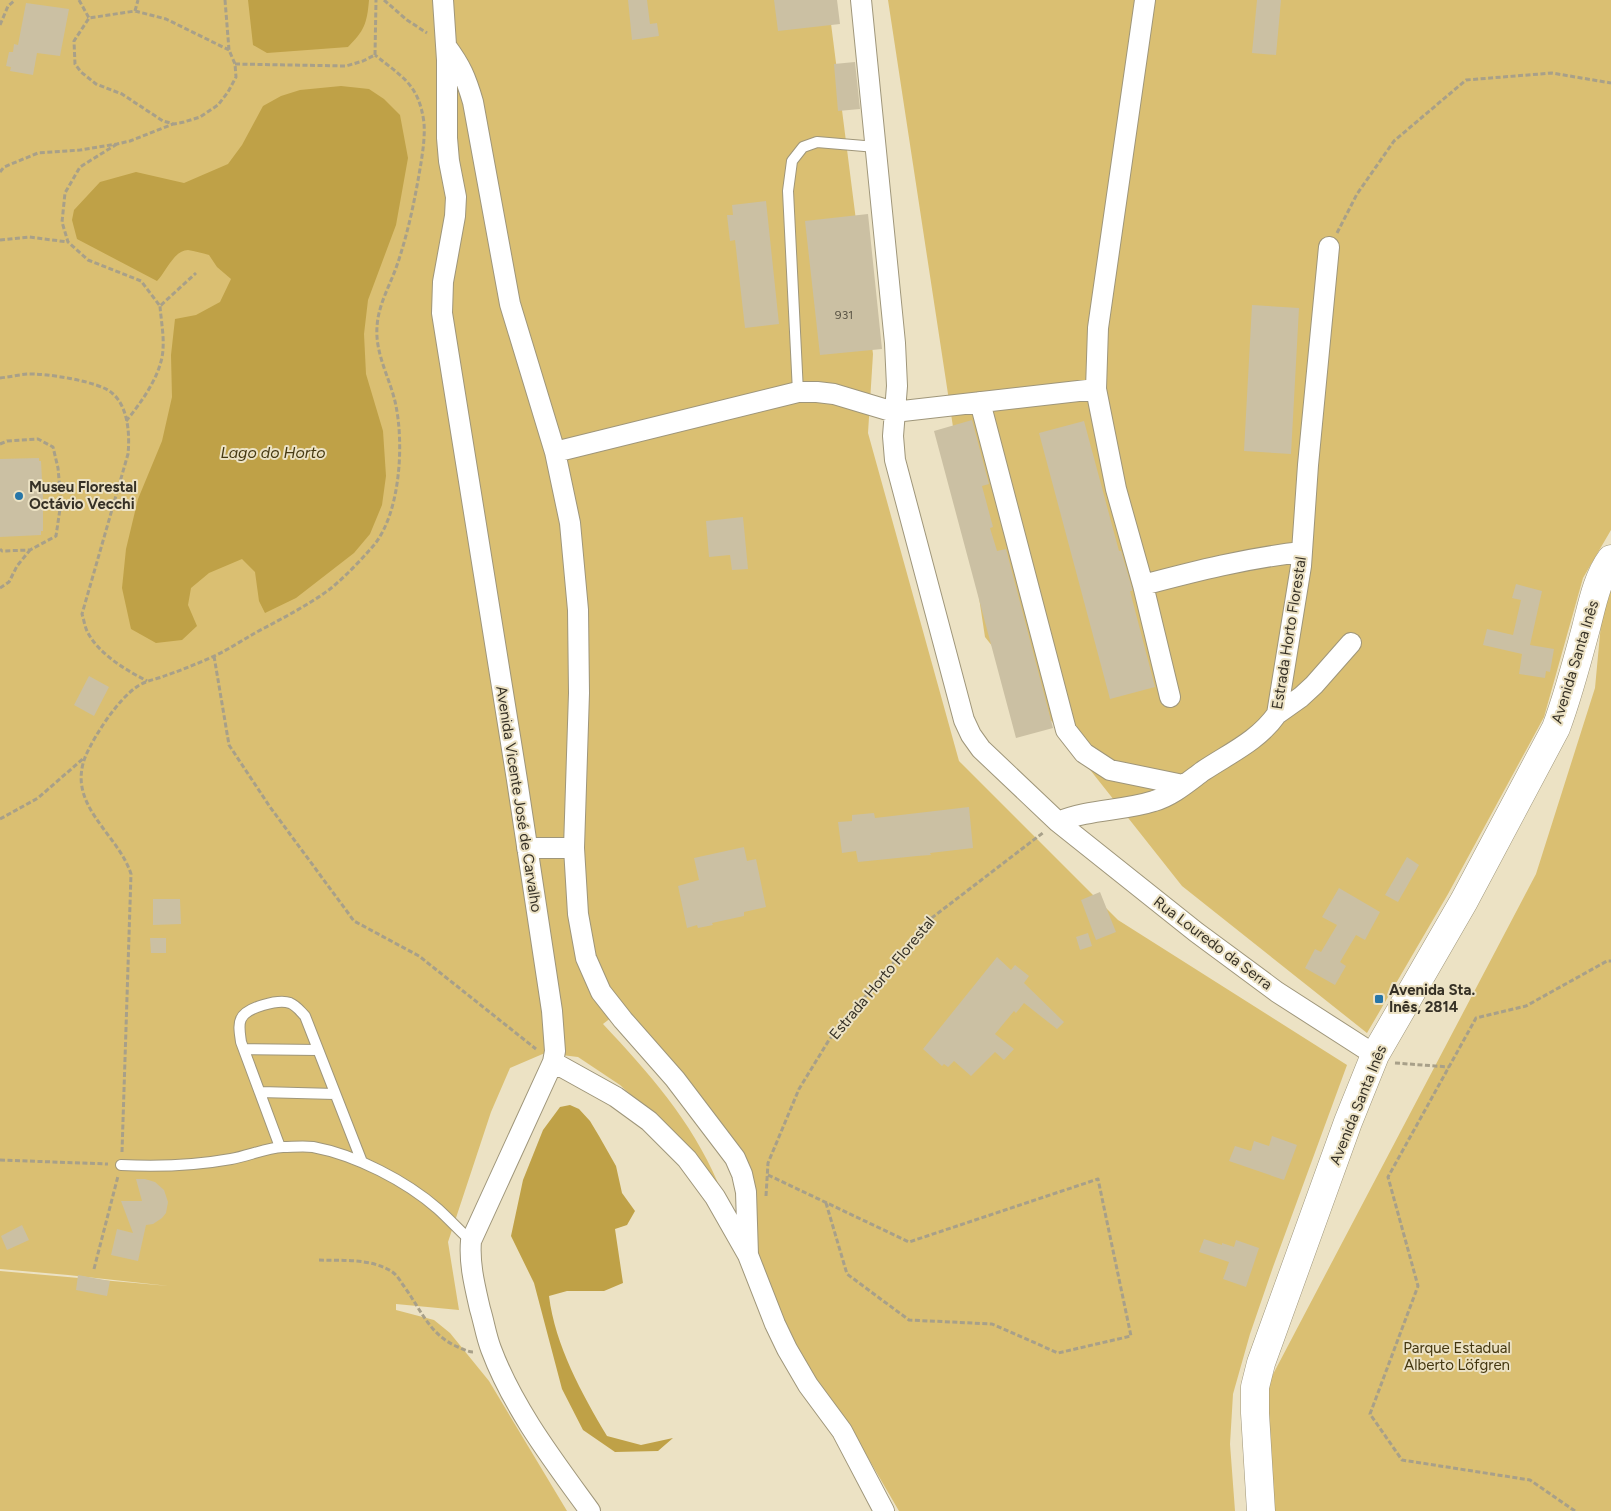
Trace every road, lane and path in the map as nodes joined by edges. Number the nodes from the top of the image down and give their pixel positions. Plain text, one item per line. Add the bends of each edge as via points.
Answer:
1 (15, 0) edge
2 (79, 0) edge
3 (138, 0) edge
4 (225, 0) edge
5 (376, 0) edge
6 (384, 0) edge
7 (443, 0) edge
8 (861, 0) edge
9 (1145, 0) edge
10 (135, 11) junction
11 (89, 18) junction
12 (0, 25) edge
13 (445, 44) junction
14 (229, 50) junction
15 (375, 55) junction
16 (235, 64) junction
17 (1611, 83) edge
18 (174, 124) junction
19 (117, 144) junction
20 (876, 148) junction
21 (2, 166) edge
22 (0, 172) edge
23 (0, 240) edge
24 (68, 242) junction
25 (1329, 247) joint
26 (196, 273) dead end
27 (160, 306) junction
28 (0, 378) edge
29 (1096, 389) junction
30 (798, 392) junction
31 (980, 402) junction
32 (894, 412) junction
33 (126, 421) junction
34 (0, 444) edge
35 (555, 452) junction
36 (0, 549) edge
37 (30, 550) junction
38 (1302, 552) junction
39 (1611, 559) edge
40 (1143, 585) junction
41 (0, 588) edge
42 (1351, 643) dead end
43 (214, 656) junction
44 (148, 681) junction
45 (1170, 697) dead end
46 (1277, 714) junction
47 (86, 756) junction
48 (1183, 785) junction
49 (0, 819) edge
50 (1058, 822) junction
51 (527, 848) junction
52 (574, 848) junction
53 (1611, 961) edge
54 (244, 1049) junction
55 (318, 1050) junction
56 (1374, 1058) junction
57 (553, 1062) junction
58 (1449, 1067) junction
59 (260, 1092) junction
60 (336, 1094) junction
61 (280, 1147) junction
62 (0, 1160) edge
63 (362, 1162) junction
64 (121, 1165) junction
65 (768, 1175) junction
66 (826, 1203) junction
67 (766, 1204) dead end
68 (471, 1241) junction
69 (319, 1260) dead end
70 (750, 1261) junction
71 (94, 1269) dead end
72 (490, 1347) junction
73 (590, 1511) edge
74 (884, 1511) edge
75 (1261, 1511) edge
76 (1575, 1511) edge

1 - 12 path via 8,6
2 - 11 path
3 - 10 path
4 - 14 path
5 - 15 path
6 - 13 path via 407,20
7 - 13 street, Avenida Vicente José de Carvalho
8 - 20 street, Rua Louredo da Serra
9 - 29 street via 1098,328
10 - 11 path
10 - 14 path via 166,19
11 - 18 path via 74,41 75,64 81,72 96,84 122,94 163,121
13 - 35 street via 459,63 473,102 510,304
13 - 51 street, Avenida Vicente José de Carvalho via 448,161 456,196 443,282 442,313
14 - 16 path
15 - 16 path via 346,66
15 - 43 path via 404,76 413,87 424,126 418,184 408,229 377,327 379,350 396,405 398,425 397,479 389,520 375,544 330,589
16 - 18 path via 236,77 218,105 200,117
17 - 25 path via 1552,73 1466,80 1394,140 1357,194
18 - 19 path
19 - 21 path via 38,153
19 - 24 path via 80,167 65,193 62,222
20 - 30 lane via 817,142 803,147 792,161 788,190
20 - 32 street, Rua Louredo da Serra via 895,343 897,386
21 - 22 path
23 - 24 path via 29,237
24 - 27 path via 88,260 141,281
25 - 38 street, Estrada Horto Florestal
26 - 27 path
27 - 33 path via 163,351 157,375
28 - 33 path via 28,374 92,383 112,392 121,404
29 - 31 street
29 - 40 street via 1116,489
30 - 32 street via 834,394
30 - 35 street
31 - 32 street
31 - 48 street via 1066,730 1084,753 1110,770
32 - 50 street, Rua Louredo da Serra via 895,460 964,720 981,749
33 - 44 path via 130,437 128,454 82,614 88,633 101,649 126,670
34 - 37 path via 38,439 53,447 61,502 56,536
35 - 52 street via 570,522 578,610
36 - 37 path
37 - 41 path via 9,582
38 - 40 street via 1233,562
38 - 46 street, Estrada Horto Florestal
39 - 56 main road, Avenida Santa Inês via 1602,573 1556,728 1464,901
40 - 45 street
42 - 46 street via 1314,686
43 - 44 path
43 - 57 path via 228,745 354,921 419,956
44 - 47 path via 124,697
46 - 48 street, Estrada Horto Florestal via 1266,729 1246,745
47 - 49 path via 38,798
47 - 64 path via 81,778 86,800 92,815 127,860 132,874
48 - 50 street, Estrada Horto Florestal via 1155,801
50 - 56 street, Rua Louredo da Serra via 1196,932
50 - 65 path, Estrada Horto Florestal via 929,920 829,1040 799,1089 768,1163
51 - 52 street
51 - 57 street, Avenida Vicente José de Carvalho via 554,1032
52 - 70 street via 578,914 586,958 601,992 675,1079 735,1158 746,1192
53 - 58 path via 1526,1006 1476,1018
54 - 55 lane
54 - 55 lane via 240,1019 247,1010 278,1002 298,1007 305,1016
54 - 59 lane
55 - 60 lane
56 - 58 path
56 - 75 main road, Avenida Santa Inês via 1348,1122 1255,1387
57 - 68 street, Avenida Vicente José de Carvalho
57 - 70 street via 616,1097 648,1121 687,1159 715,1198
58 - 76 path via 1388,1177 1418,1286 1370,1414 1402,1460 1530,1480
59 - 60 lane
59 - 61 lane
60 - 63 lane
61 - 63 lane via 311,1147
61 - 64 lane via 198,1165
62 - 64 path
63 - 68 lane via 406,1186 437,1208
64 - 71 path
65 - 66 path
65 - 67 path, Estrada Horto Florestal
66 - 66 path via 909,1242 1098,1179 1131,1336 1058,1353 992,1324 908,1320 847,1274
68 - 72 street, Avenida Vicente José de Carvalho via 473,1278
69 - 72 path via 372,1263 390,1271 408,1291 423,1318 443,1339 470,1352
70 - 74 street via 787,1349 842,1431
72 - 73 street, Avenida Vicente José de Carvalho via 516,1402

